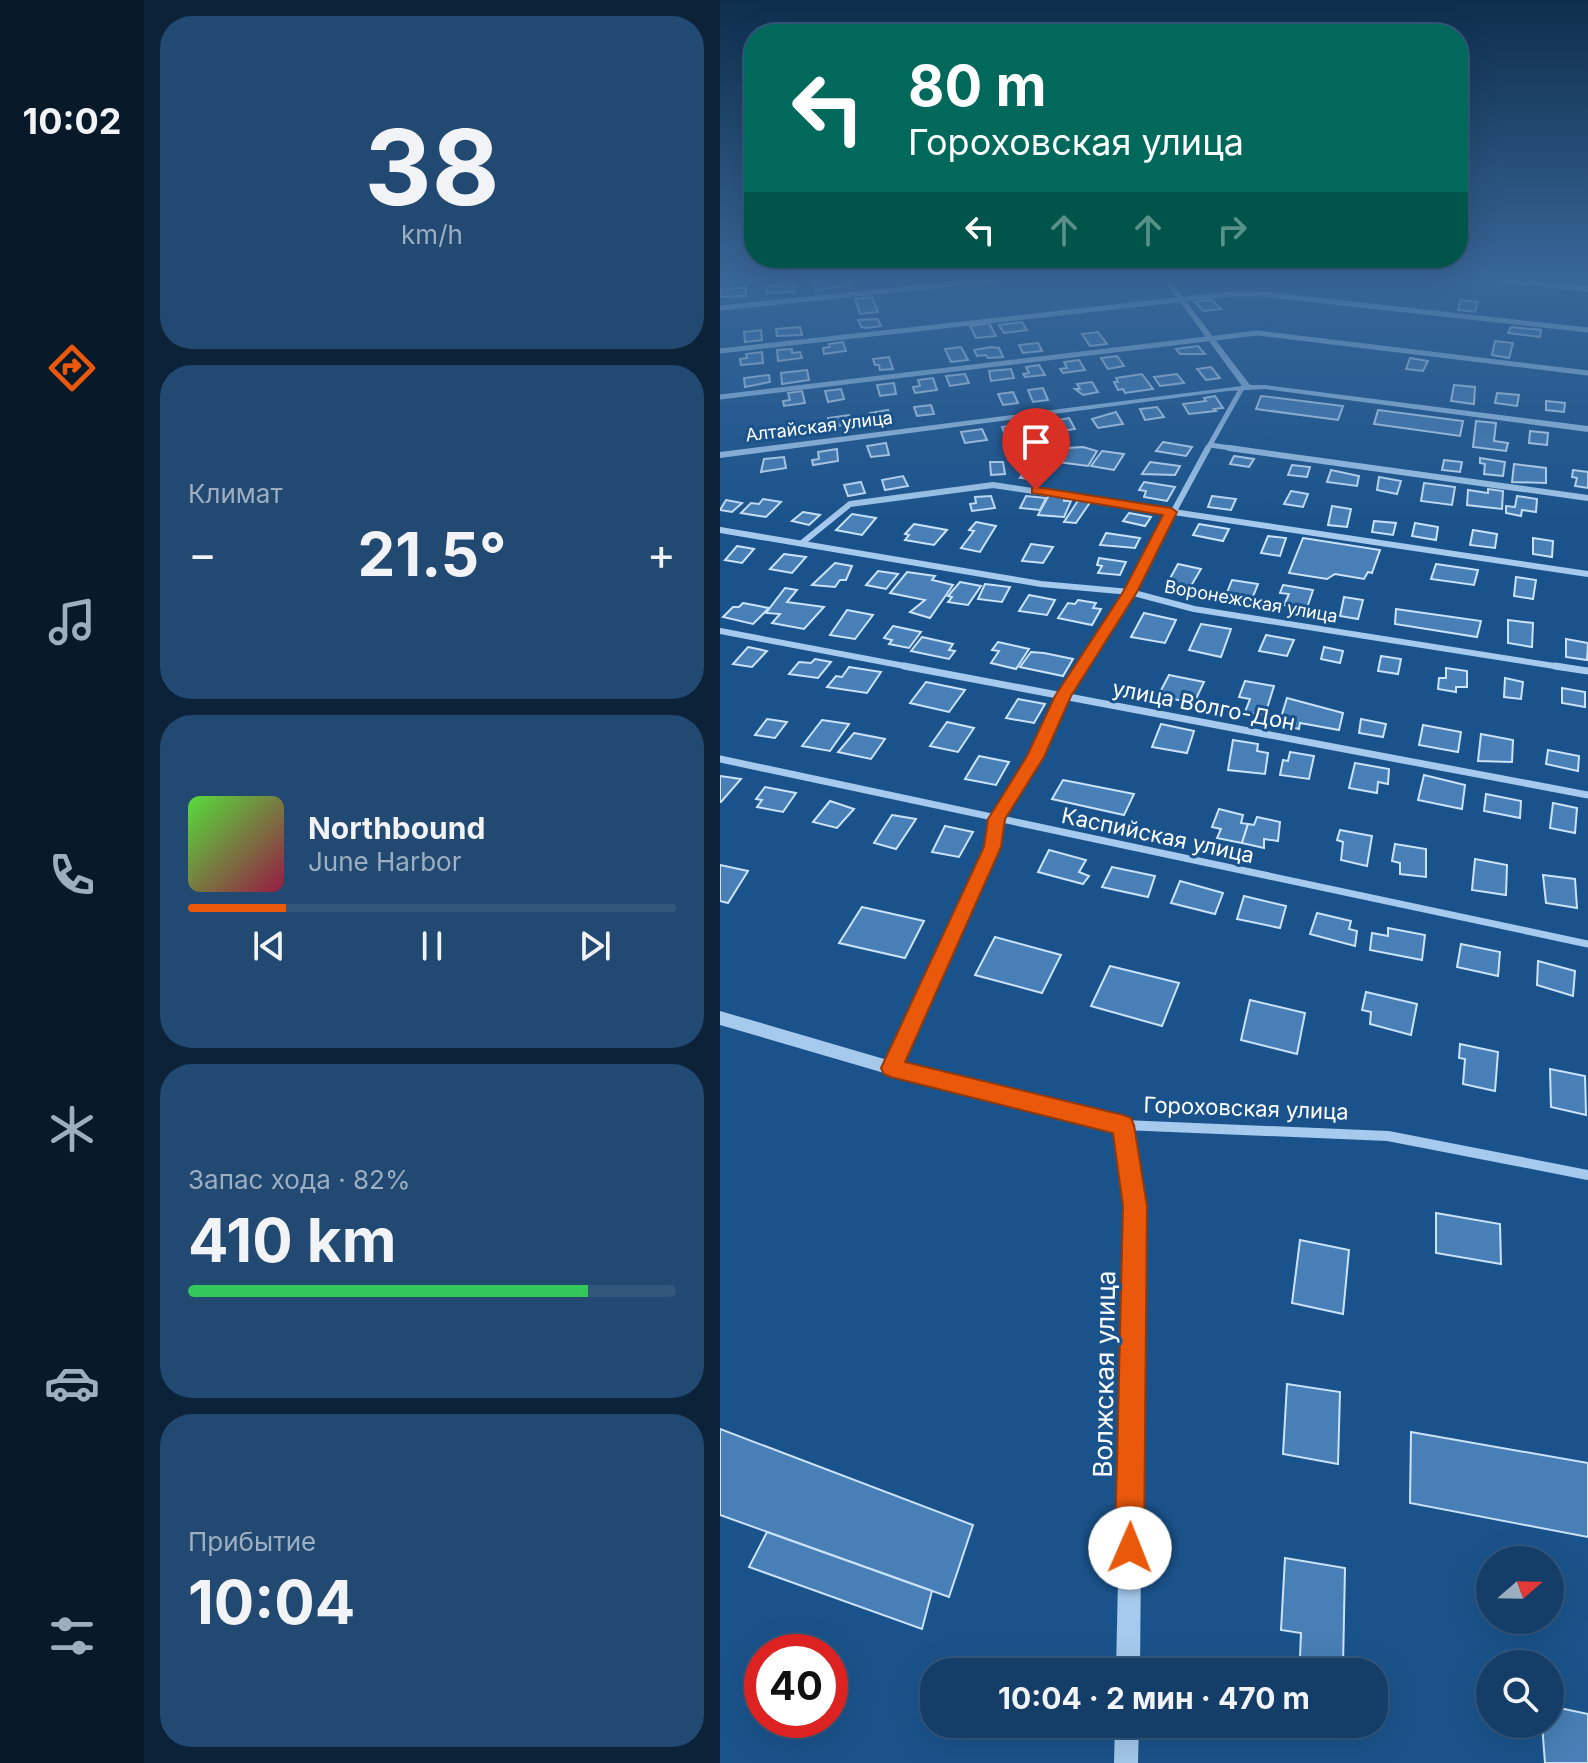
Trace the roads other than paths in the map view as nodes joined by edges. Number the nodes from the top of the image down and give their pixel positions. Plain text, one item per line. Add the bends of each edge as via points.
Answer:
1 (1017, 361) edge
2 (1226, 361) edge
3 (1493, 361) edge
4 (1588, 373) edge
5 (1245, 388) junction
6 (720, 397) edge
7 (1588, 429) edge
8 (1210, 445) junction
9 (720, 455) edge
10 (1588, 498) edge
11 (1171, 512) junction
12 (720, 530) edge
13 (802, 543) junction
14 (1588, 574) edge
15 (1130, 592) junction
16 (720, 631) edge
17 (1588, 671) edge
18 (1063, 696) junction
19 (720, 759) edge
20 (1588, 795) edge
21 (996, 819) junction
22 (1588, 944) edge
23 (720, 1018) edge
24 (891, 1068) junction
25 (1123, 1125) junction
26 (1588, 1175) edge
27 (1128, 1658) edge
28 (1127, 1738) edge
29 (1126, 1763) edge

1 - 6 street
2 - 5 street
3 - 4 street
5 - 7 street, Алтайская улица
5 - 8 street
5 - 9 street, Алтайская улица
8 - 10 street
8 - 11 street
11 - 13 street via 993,485 850,504
11 - 14 street
11 - 15 street
12 - 13 street, Воронежская улица
13 - 15 street, Воронежская улица via 1041,584
15 - 17 street, Воронежская улица via 1194,609
15 - 18 street
16 - 18 street, улица Волго-Дон
18 - 20 street, улица Волго-Дон
18 - 21 street via 1035,757
19 - 21 street, Каспийская улица
21 - 22 street, Каспийская улица
21 - 24 street via 992,847
23 - 24 street, Гороховская улица
24 - 25 street, Гороховская улица
25 - 26 street, Гороховская улица via 1388,1136
25 - 27 street, Волжская улица via 1135,1206
28 - 29 street

